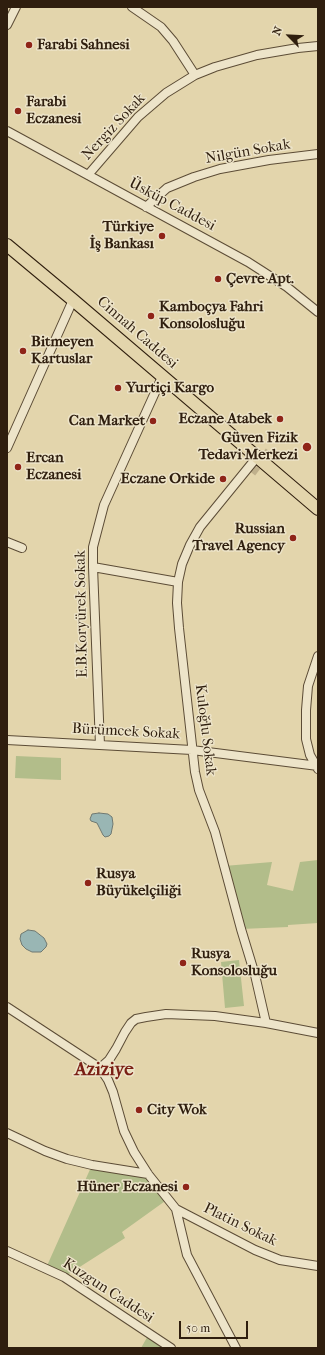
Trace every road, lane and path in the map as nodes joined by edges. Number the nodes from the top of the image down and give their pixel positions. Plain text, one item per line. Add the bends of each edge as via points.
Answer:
1 (16, 7) edge
2 (132, 7) edge
3 (7, 25) edge
4 (318, 46) edge
5 (195, 75) junction
6 (7, 131) edge
7 (318, 154) edge
8 (88, 175) junction
9 (146, 207) junction
10 (7, 245) edge
11 (73, 300) junction
12 (318, 312) edge
13 (162, 377) junction
14 (7, 448) edge
15 (257, 457) junction
16 (318, 509) edge
17 (7, 542) edge
18 (22, 548) dead end
19 (93, 567) junction
20 (178, 582) junction
21 (318, 656) edge
22 (7, 740) edge
23 (100, 746) junction
24 (192, 750) junction
25 (317, 767) edge
26 (7, 1007) edge
27 (266, 1023) junction
28 (318, 1033) edge
29 (100, 1068) junction
30 (7, 1133) edge
31 (148, 1174) junction
32 (176, 1209) junction
33 (7, 1251) edge
34 (318, 1266) edge
35 (171, 1348) edge
36 (236, 1348) edge

1 - 3 street
2 - 5 street via 161,27
4 - 5 street, Nergiz Sokak via 257,55
5 - 8 street, Nergiz Sokak via 166,93 138,117
6 - 8 street, Üsküp Caddesi
7 - 9 street, Nilgün Sokak via 220,169 194,177 167,188
8 - 9 street, Üsküp Caddesi
9 - 12 street, Üsküp Caddesi via 264,272
10 - 11 main road, Cinnah Caddesi
11 - 13 main road, Cinnah Caddesi
11 - 14 street
13 - 15 main road, Cinnah Caddesi
13 - 19 street, E.B.Koryürek Sokak via 104,505 93,547
15 - 16 main road, Cinnah Caddesi
15 - 20 street, Kuloğlu Sokak via 200,527 182,564
17 - 18 street
19 - 20 street
19 - 23 street, E.B.Koryürek Sokak
20 - 24 street, Kuloğlu Sokak via 178,628
21 - 25 street via 308,686 306,710 306,738 310,755
22 - 23 street, Bürümcek Sokak
23 - 24 street, Bürümcek Sokak
24 - 25 street, Bürümcek Sokak
24 - 27 street, Kuloğlu Sokak via 199,790 215,832
26 - 29 street
27 - 28 street
27 - 29 street via 215,1016 146,1016 131,1023
29 - 31 street via 113,1092 134,1152
30 - 31 street via 67,1158 92,1165
31 - 32 street
32 - 34 street, Platin Sokak via 255,1250 280,1260
32 - 36 street via 187,1255
33 - 35 street, Kuzgun Caddesi via 64,1277

